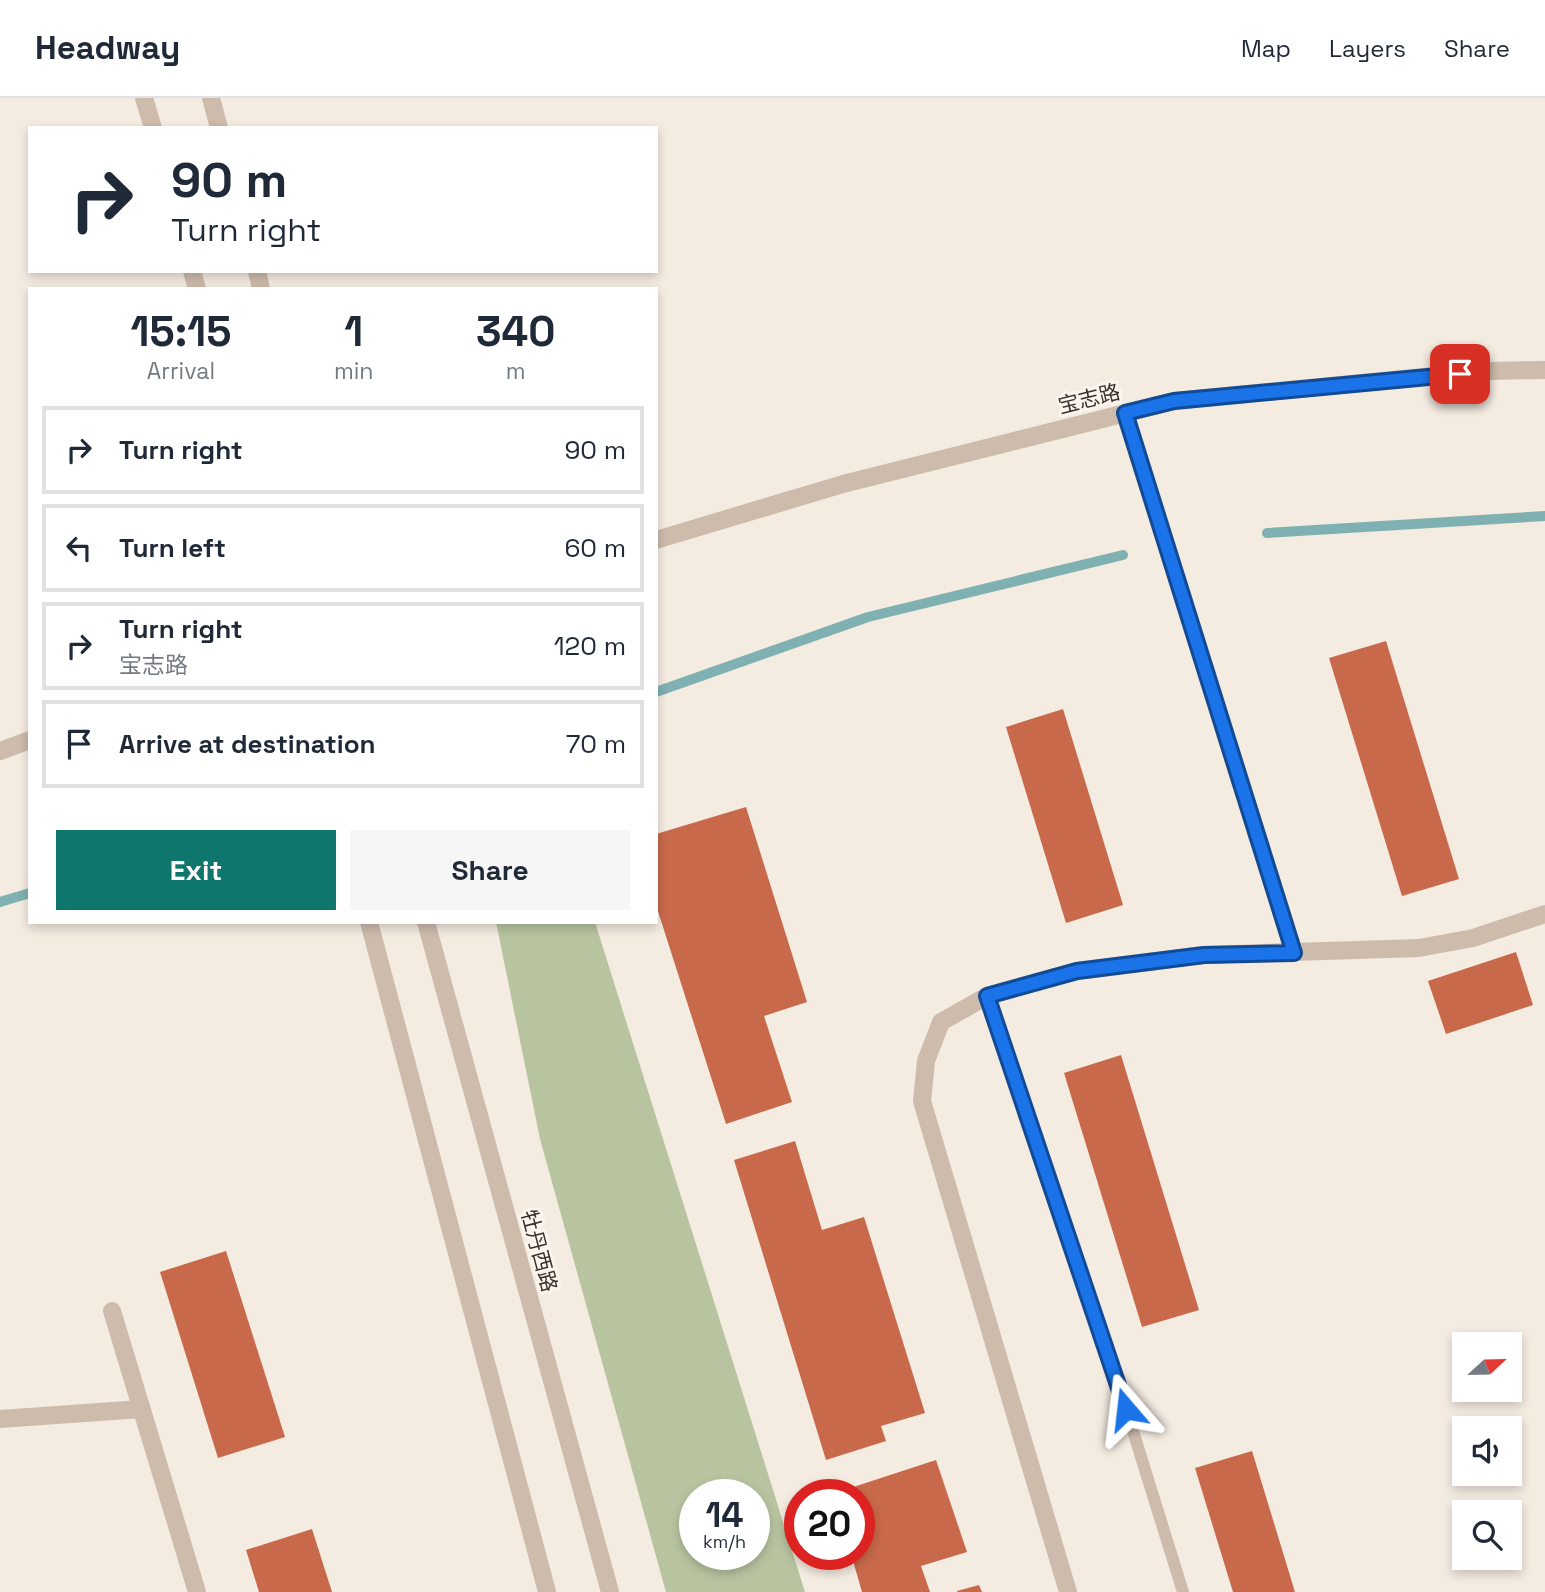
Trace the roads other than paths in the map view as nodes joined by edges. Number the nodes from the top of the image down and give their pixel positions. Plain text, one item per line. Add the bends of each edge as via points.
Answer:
1 (145, 98) edge
2 (211, 98) edge
3 (152, 126) edge
4 (218, 126) edge
5 (1545, 370) edge
6 (1125, 413) junction
7 (658, 539) edge
8 (28, 741) edge
9 (0, 751) edge
10 (1545, 914) edge
11 (370, 924) edge
12 (426, 924) edge
13 (1294, 953) junction
14 (987, 996) junction
15 (112, 1311) dead end
16 (141, 1409) junction
17 (0, 1419) edge
18 (197, 1592) edge
19 (548, 1592) edge
20 (610, 1592) edge
21 (1068, 1592) edge
22 (1183, 1592) edge

1 - 3 street
2 - 4 street
5 - 6 street, 宝志路 via 1486,371 1187,400
6 - 7 street, 宝志路 via 843,484
6 - 13 street
8 - 9 street
10 - 13 street via 1473,938 1419,948
11 - 19 street
12 - 20 street, 牡丹西路
13 - 14 street via 1204,955 1077,971
14 - 21 street via 941,1022 926,1060 922,1101
14 - 22 lane via 1110,1357
15 - 16 street
16 - 17 street
16 - 18 street

